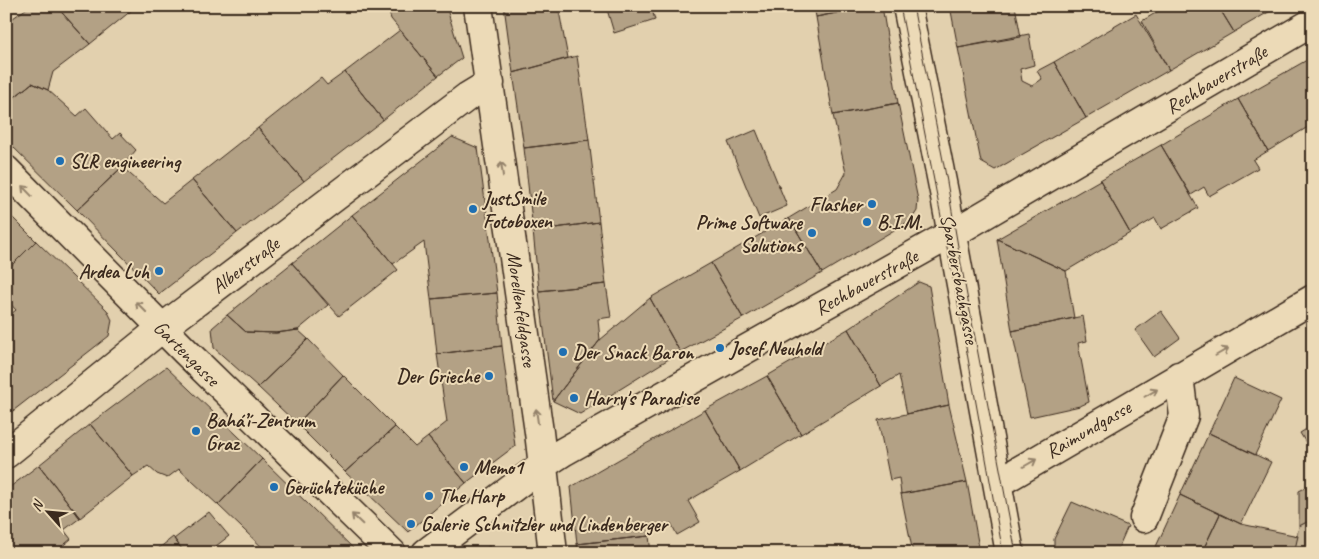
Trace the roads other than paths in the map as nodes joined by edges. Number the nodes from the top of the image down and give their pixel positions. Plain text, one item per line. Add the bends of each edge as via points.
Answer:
1 (478, 6) edge
2 (907, 6) edge
3 (1313, 22) edge
4 (490, 83) junction
5 (6, 170) edge
6 (951, 234) junction
7 (1313, 299) edge
8 (162, 328) junction
9 (1180, 376) junction
10 (6, 454) edge
11 (543, 465) junction
12 (998, 483) junction
13 (1144, 518) dead end
14 (392, 553) edge
15 (426, 553) edge
16 (553, 553) edge
17 (1010, 553) edge

1 - 4 street, Morellenfeldgasse
2 - 6 street, Sparbersbachgasse
3 - 6 street, Rechbauerstraße
4 - 8 street, Alberstraße
11 -> 4 street, Morellenfeldgasse
8 -> 5 street, Gartengasse
6 - 11 street, Rechbauerstraße
6 - 12 street, Sparbersbachgasse
9 -> 7 street, Raimundgasse
8 - 10 street, Alberstraße
14 -> 8 street, Gartengasse
12 -> 9 street, Raimundgasse
9 - 13 street via 1184,416
11 - 15 street, Rechbauerstraße
11 - 16 street, Morellenfeldgasse
12 - 17 street, Sparbersbachgasse

